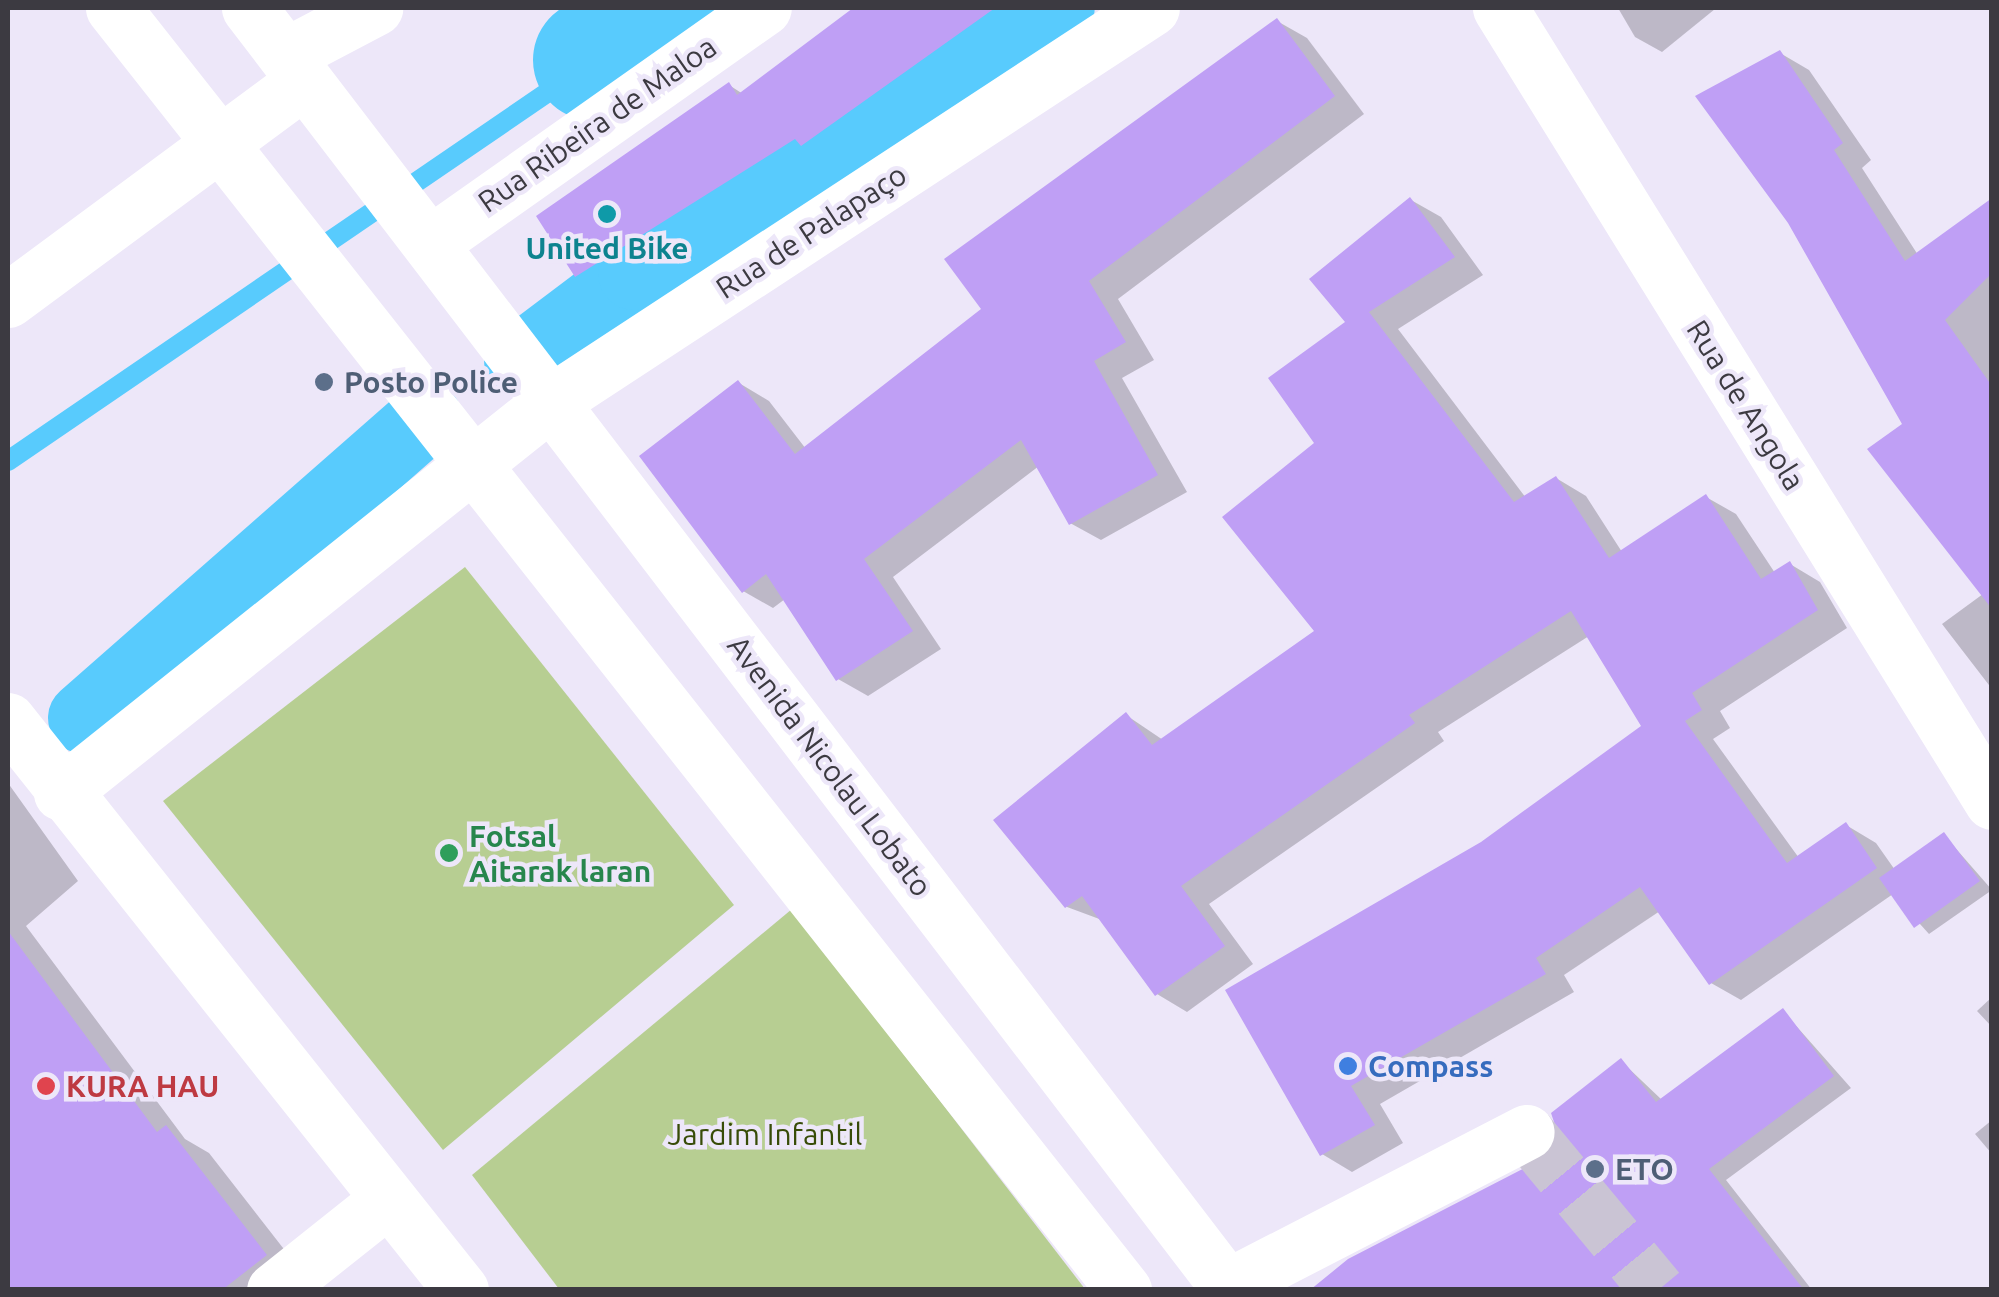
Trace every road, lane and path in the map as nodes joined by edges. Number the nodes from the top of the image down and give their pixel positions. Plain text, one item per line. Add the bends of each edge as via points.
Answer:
1 (113, 8) edge
2 (249, 8) edge
3 (375, 8) edge
4 (764, 8) edge
5 (1152, 8) edge
6 (1500, 8) edge
7 (295, 68) junction
8 (214, 140) junction
9 (432, 242) junction
10 (8, 300) edge
11 (552, 401) junction
12 (474, 461) junction
13 (8, 720) edge
14 (61, 793) junction
15 (1992, 802) edge
16 (1527, 1132) dead end
17 (387, 1200) junction
18 (1229, 1288) edge
19 (274, 1290) edge
20 (461, 1290) edge
21 (1124, 1290) edge

1 - 8 street
2 - 7 street
3 - 7 street
4 - 9 street, Rua Ribeira de Maloa
5 - 11 street, Rua de Palapaço
6 - 15 street, Rua de Angola
7 - 8 street
7 - 9 street, Avenida Nicolau Lobato
8 - 10 street
8 - 12 street
9 - 11 street, Avenida Nicolau Lobato
11 - 12 street, Rua de Palapaço
11 - 18 street, Avenida Nicolau Lobato
12 - 14 street, Rua de Palapaço
12 - 21 street
13 - 14 street
14 - 17 street
16 - 18 street
17 - 19 street
17 - 20 street

